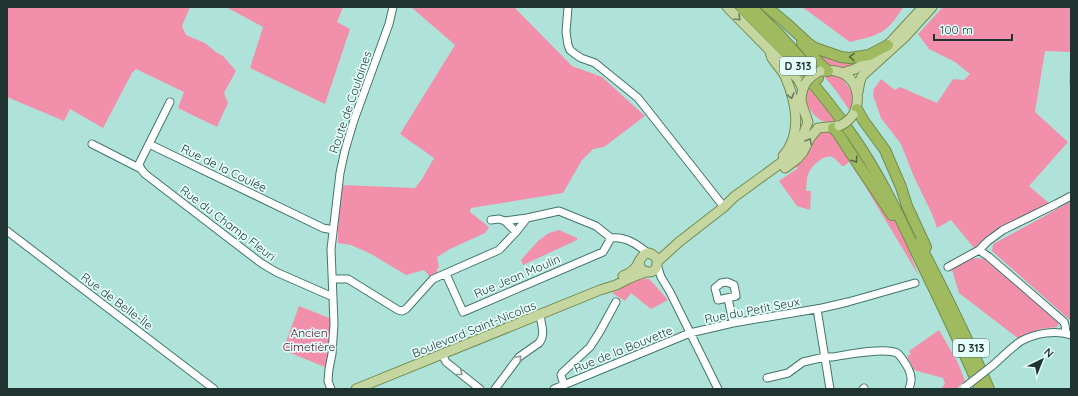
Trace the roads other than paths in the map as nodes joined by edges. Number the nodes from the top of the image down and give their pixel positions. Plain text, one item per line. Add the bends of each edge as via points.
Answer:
1 (393, 7) edge
2 (568, 7) edge
3 (727, 7) edge
4 (741, 7) edge
5 (751, 7) edge
6 (767, 7) edge
7 (923, 7) edge
8 (932, 7) edge
9 (779, 17) junction
10 (888, 45) junction
11 (769, 49) junction
12 (824, 71) junction
13 (842, 73) junction
14 (804, 86) junction
15 (858, 92) junction
16 (170, 102) dead end
17 (855, 112) junction
18 (806, 116) junction
19 (832, 127) junction
20 (92, 144) dead end
21 (149, 144) junction
22 (140, 169) junction
23 (749, 186) junction
24 (1071, 196) edge
25 (724, 207) junction
26 (527, 218) junction
27 (491, 220) dead end
28 (505, 222) junction
29 (333, 230) junction
30 (7, 231) edge
31 (516, 232) junction
32 (611, 238) junction
33 (634, 244) junction
34 (914, 246) junction
35 (979, 250) junction
36 (927, 258) junction
37 (654, 259) junction
38 (639, 261) junction
39 (948, 266) dead end
40 (647, 272) junction
41 (446, 274) junction
42 (332, 279) junction
43 (915, 282) dead end
44 (600, 290) junction
45 (333, 297) junction
46 (728, 298) dead end
47 (674, 299) junction
48 (616, 302) dead end
49 (817, 309) junction
50 (540, 315) junction
51 (733, 323) junction
52 (690, 333) junction
53 (1068, 334) edge
54 (442, 354) junction
55 (825, 357) junction
56 (767, 378) dead end
57 (564, 385) junction
58 (964, 388) edge
59 (214, 389) edge
60 (331, 389) edge
61 (356, 389) edge
62 (480, 389) edge
63 (495, 389) edge
64 (554, 389) edge
65 (717, 389) edge
66 (830, 389) edge
67 (909, 389) edge
68 (980, 389) edge
69 (989, 389) edge

1 - 29 street, Route de Coulaines via 390,24 345,150
2 - 25 street via 566,32 570,50 581,58 595,63 638,98
3 -> 11 main road
4 - 34 highway, D 313 via 801,69 849,130 874,170
5 - 36 highway, D 313 via 810,68 858,131 879,164
6 - 9 highway
7 - 10 main road
8 - 15 main road via 905,37 862,76
10 -> 9 highway via 869,55 841,57 809,44
9 - 12 highway
10 - 13 main road via 867,62
11 - 14 main road
11 -> 23 main road via 772,58 780,66 789,88 796,119 795,132 786,153
12 - 13 main road
12 - 14 main road, bridge via 811,76
13 - 15 main road via 851,80
14 - 18 main road via 801,100
15 - 17 main road
16 - 21 street
17 - 19 main road, bridge via 844,124
17 - 36 highway via 885,150 929,252
18 - 19 main road via 816,124
18 - 23 main road via 808,122 795,150 781,164
25 -> 19 main road via 791,164 803,152 818,128
19 -> 34 highway via 908,243
20 - 22 street, Rue du Champ Fleuri
21 - 22 street via 139,164
21 - 29 street, Rue de la Coulée via 323,228
22 - 45 street, Rue du Champ Fleuri via 276,272
23 - 25 main road
24 - 35 street via 1004,230
25 - 37 main road
26 - 28 street
26 - 31 street
26 - 32 street via 559,211 596,226
27 - 28 street via 499,218
28 - 31 street
29 - 42 street, Route de Coulaines
30 - 59 street, Rue de Belle-Île
31 - 41 street via 499,250
32 - 33 street via 619,237
32 - 41 street, Rue Jean Moulin via 603,252 463,312
33 - 37 street
33 - 38 street
34 - 68 highway, D 313
35 - 39 street
35 - 53 street via 1064,322
36 - 69 highway, D 313
37 - 38 main road via 644,255
37 - 40 main road via 654,270
37 - 47 street
38 - 40 main road via 640,268
38 - 44 main road, Boulevard Saint-Nicolas via 628,274
40 - 44 main road, Boulevard Saint-Nicolas
40 - 47 street via 657,279
41 - 42 street via 433,279 402,311 348,279
42 - 45 street, Route de Coulaines
43 - 49 street, Rue du Petit Seux
44 - 50 main road, Boulevard Saint-Nicolas
45 - 60 street, Route de Coulaines via 334,324 328,381
46 - 51 street
47 - 52 street
48 - 57 street via 590,346 562,373
49 - 51 street, Rue du Petit Seux
49 - 55 street
50 - 54 main road, Boulevard Saint-Nicolas
63 -> 50 street via 519,357 542,340
51 - 52 street, Rue du Petit Seux
52 - 57 street, Rue de la Bouvette
52 - 65 street
53 - 58 street, bridge via 1054,332 1026,339
54 - 61 main road, Boulevard Saint-Nicolas
54 -> 62 street via 446,362
55 - 56 street via 803,362 788,373
55 - 66 street
55 - 67 street via 880,351 896,353 903,359 911,376 912,383
57 - 64 street, Rue de la Bouvette

